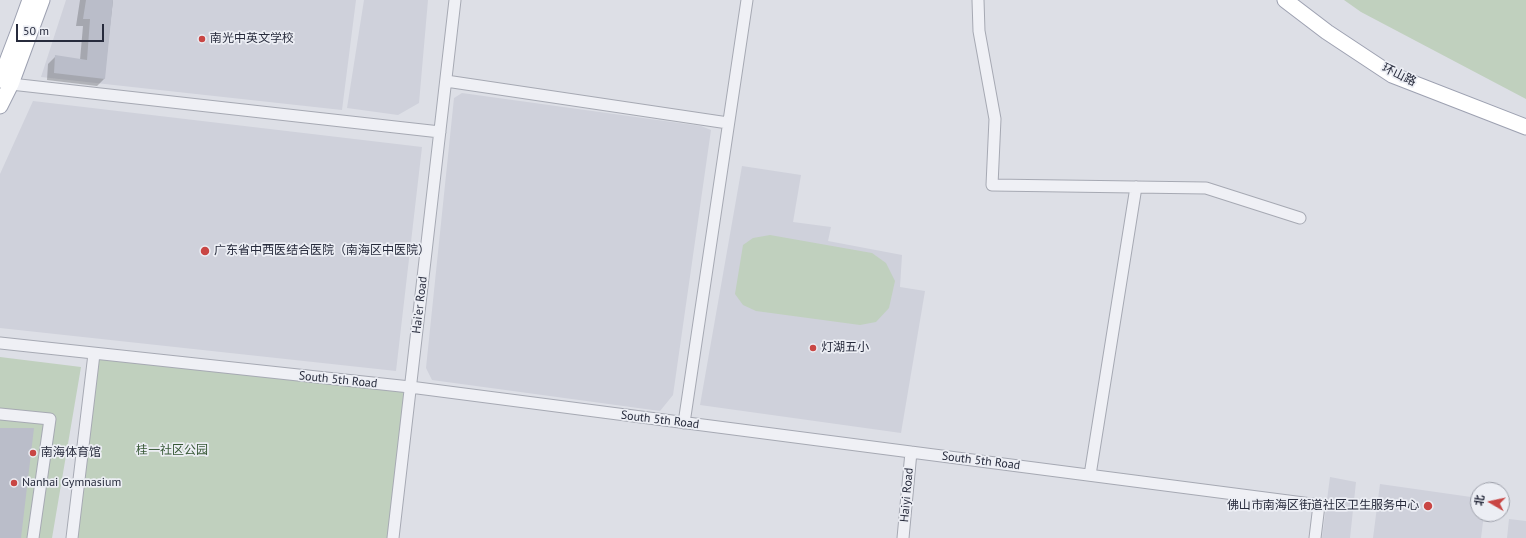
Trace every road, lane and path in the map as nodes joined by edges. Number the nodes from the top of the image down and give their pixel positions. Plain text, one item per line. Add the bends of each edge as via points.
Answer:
1 (30, 0) edge
2 (42, 0) edge
3 (455, 0) edge
4 (747, 0) edge
5 (978, 0) edge
6 (1286, 0) edge
7 (446, 81) junction
8 (6, 82) edge
9 (0, 106) edge
10 (728, 123) junction
11 (1526, 127) edge
12 (440, 132) junction
13 (1136, 187) junction
14 (1300, 218) dead end
15 (0, 343) edge
16 (94, 354) junction
17 (410, 387) junction
18 (0, 414) edge
19 (684, 423) junction
20 (911, 452) junction
21 (1090, 475) junction
22 (33, 538) edge
23 (72, 538) edge
24 (393, 538) edge
25 (903, 538) edge
26 (1315, 538) edge

1 - 8 main road
2 - 8 main road
3 - 7 street, Hai'er Road
4 - 10 street
5 - 13 street via 979,31 995,118 992,185
6 - 11 main road, 环山路 via 1327,32 1392,75
7 - 10 street
7 - 12 street, Hai'er Road
8 - 9 main road
8 - 12 street
10 - 19 street
12 - 17 street, Hai'er Road
13 - 14 street via 1206,188
13 - 21 street
15 - 16 street, South 5th Road
16 - 17 street, South 5th Road
16 - 23 street
17 - 19 street, South 5th Road
17 - 24 street, Hai'er Road
18 - 22 street via 50,419
19 - 20 street, South 5th Road
20 - 21 street, South 5th Road
20 - 25 street, Haiyi Road
21 - 26 street, South 5th Road via 1319,505

